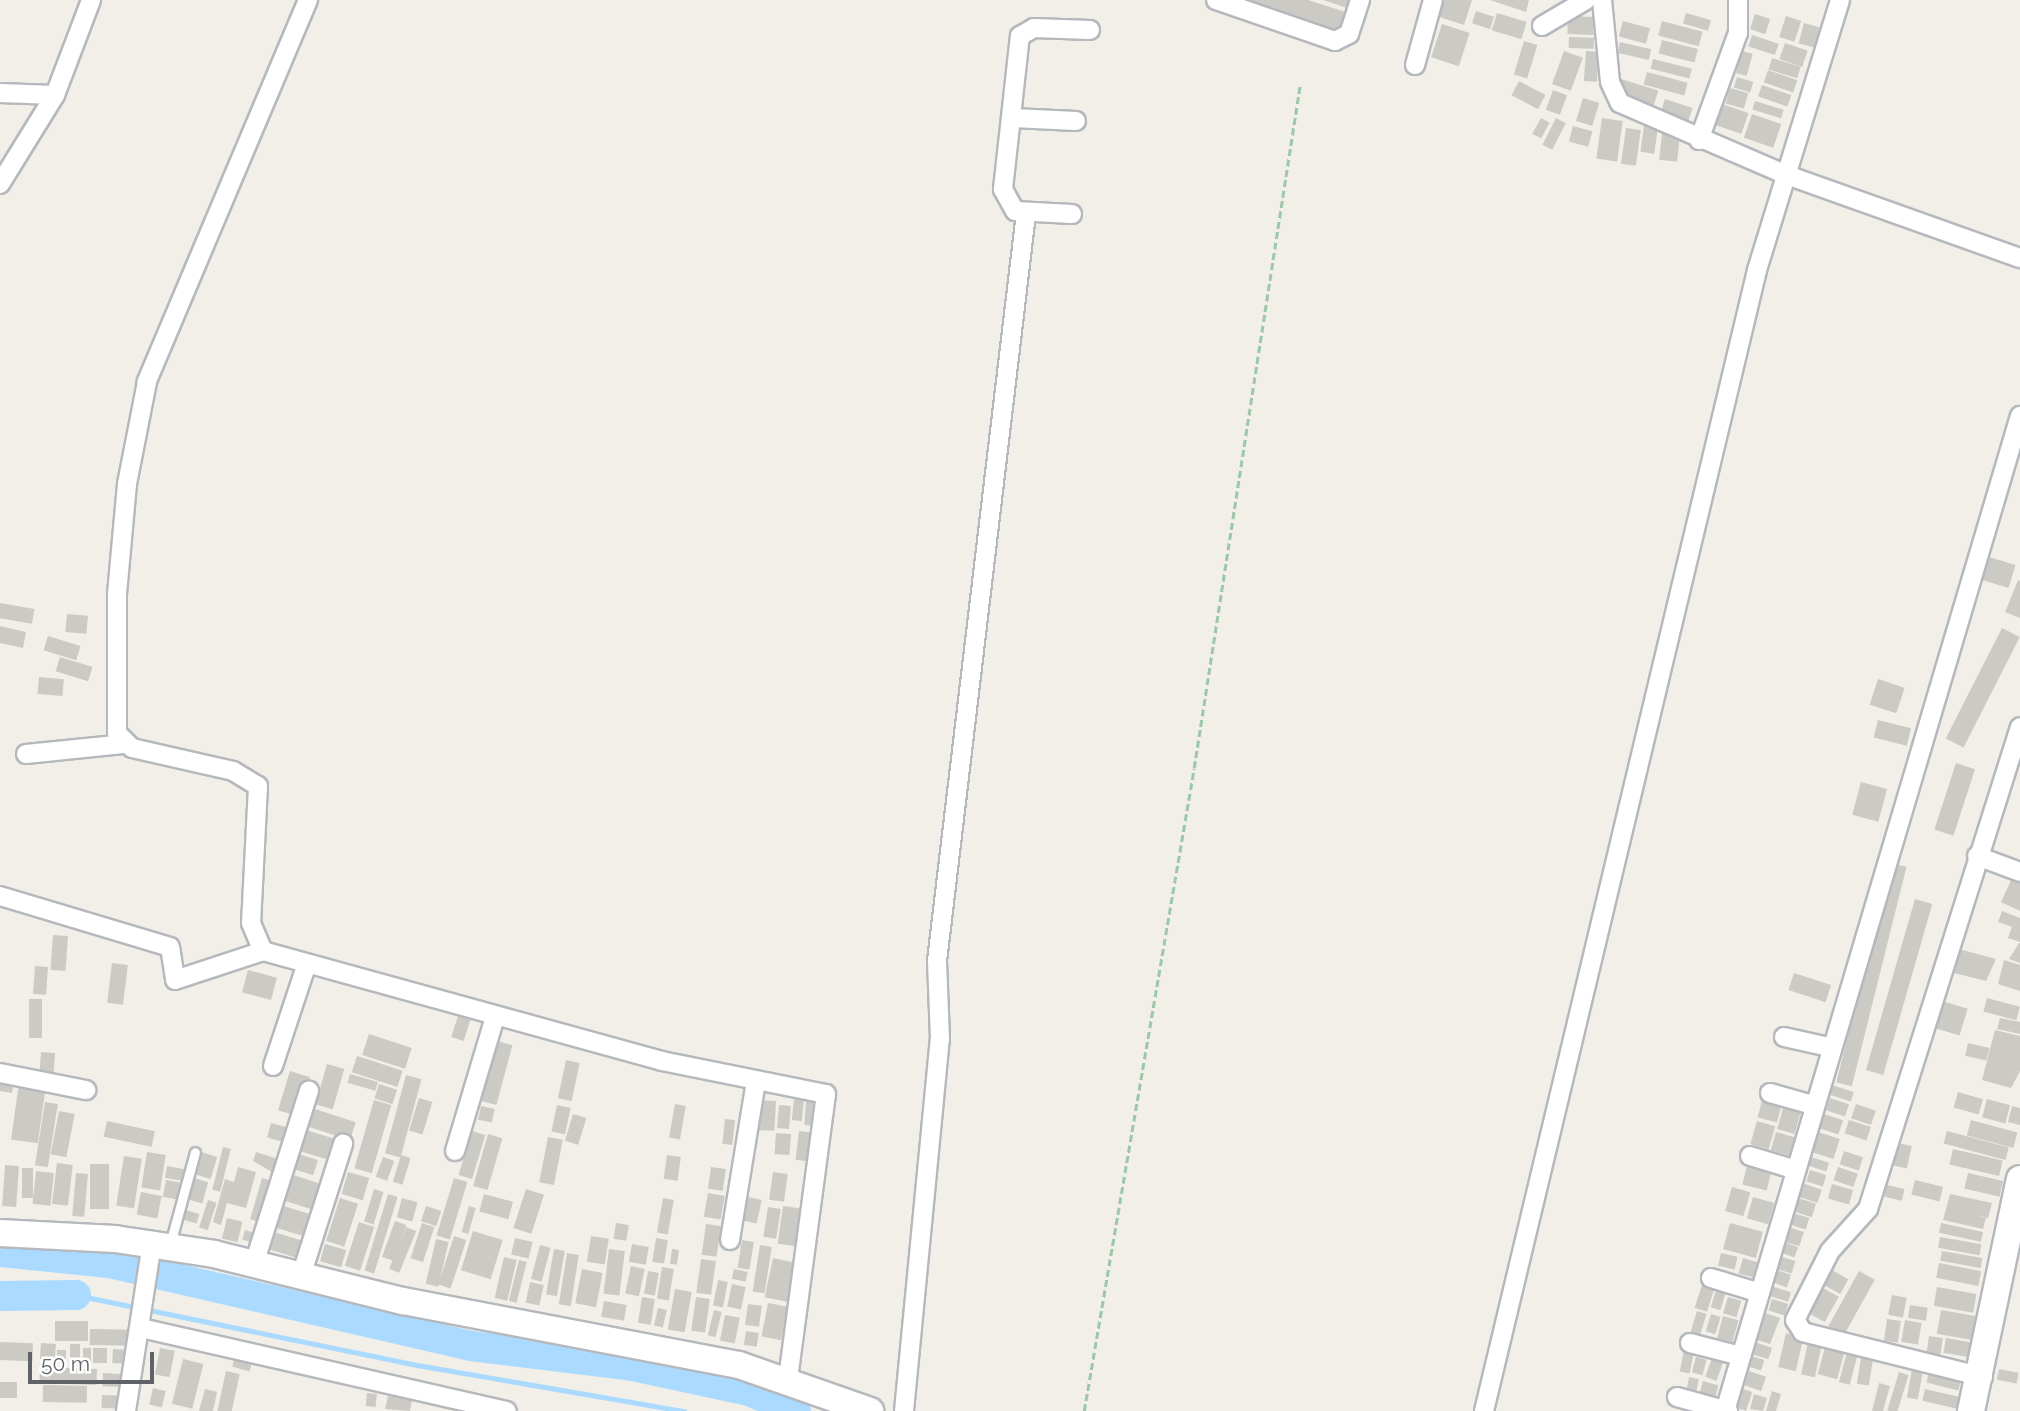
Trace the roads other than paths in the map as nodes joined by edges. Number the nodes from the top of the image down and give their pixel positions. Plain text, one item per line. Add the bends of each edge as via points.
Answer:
1 (92, 0) edge
2 (308, 0) edge
3 (1216, 0) edge
4 (1360, 0) edge
5 (1586, 0) edge
6 (1602, 0) edge
7 (1738, 0) edge
8 (1840, 0) edge
9 (1427, 2) edge
10 (1542, 26) dead end
11 (1090, 30) dead end
12 (1415, 65) dead end
13 (0, 93) edge
14 (55, 95) junction
15 (1013, 118) junction
16 (1076, 121) dead end
17 (1699, 140) junction
18 (1784, 174) junction
19 (0, 184) edge
20 (1027, 213) junction
21 (1072, 214) dead end
22 (2020, 258) edge
23 (1757, 270) junction
24 (2020, 416) edge
25 (2020, 727) edge
26 (125, 744) junction
27 (26, 754) dead end
28 (1978, 856) junction
29 (2020, 872) edge
30 (0, 896) edge
31 (263, 950) junction
32 (307, 963) junction
33 (495, 1017) junction
34 (1784, 1037) dead end
35 (1829, 1047) junction
36 (273, 1066) dead end
37 (0, 1073) edge
38 (757, 1081) junction
39 (86, 1090) dead end
40 (309, 1091) dead end
41 (1770, 1093) dead end
42 (1813, 1105) junction
43 (344, 1143) dead end
44 (455, 1151) dead end
45 (195, 1152) dead end
46 (1750, 1156) dead end
47 (1796, 1170) junction
48 (2020, 1179) edge
49 (0, 1233) edge
50 (730, 1240) dead end
51 (158, 1247) junction
52 (254, 1264) junction
53 (301, 1276) junction
54 (1711, 1278) dead end
55 (1760, 1293) junction
56 (142, 1321) junction
57 (1690, 1342) dead end
58 (1741, 1356) junction
59 (1983, 1377) junction
60 (788, 1379) junction
61 (1677, 1397) dead end
62 (416, 1403) edge
63 (127, 1411) edge
64 (507, 1411) edge
65 (870, 1411) edge
66 (904, 1411) edge
67 (1473, 1411) edge
68 (1484, 1411) edge
69 (1726, 1411) edge
70 (1971, 1411) edge

1 - 14 street
2 - 26 street via 147,382 127,484 117,594 117,733
3 - 4 street via 1335,41 1349,34
5 - 10 street
6 - 17 street via 1613,94
7 - 17 street via 1738,33
8 - 18 street
9 - 12 street
11 - 15 street via 1024,30
13 - 14 street
14 - 19 street
15 - 16 street
15 - 20 street via 1003,199 1007,206
17 - 18 street
18 - 22 street
18 - 23 street
20 - 21 street
20 - 66 street via 937,961 940,1039
23 - 67 street via 1746,287
23 - 68 street
24 - 35 street
25 - 28 street
26 - 27 street
26 - 31 street via 233,771 258,786 251,923
28 - 29 street
28 - 59 street via 1868,1209 1830,1251 1795,1320 1803,1332
30 - 31 street via 170,947 175,980
31 - 32 street
32 - 33 street
32 - 36 street
33 - 38 street
33 - 44 street
34 - 35 street
35 - 42 street
37 - 39 street
38 - 50 street
38 - 60 street via 828,1098
40 - 52 street
41 - 42 street
42 - 47 street
43 - 53 street
45 - 51 lane
46 - 47 street
47 - 55 street
48 - 59 main road
49 - 51 main road
51 - 52 main road
51 - 56 street
52 - 53 main road
53 - 60 main road
54 - 55 street
55 - 58 street
56 - 62 street
56 - 63 street
57 - 58 street
58 - 69 street
59 - 70 main road
60 - 65 main road
61 - 69 street
62 - 64 street

